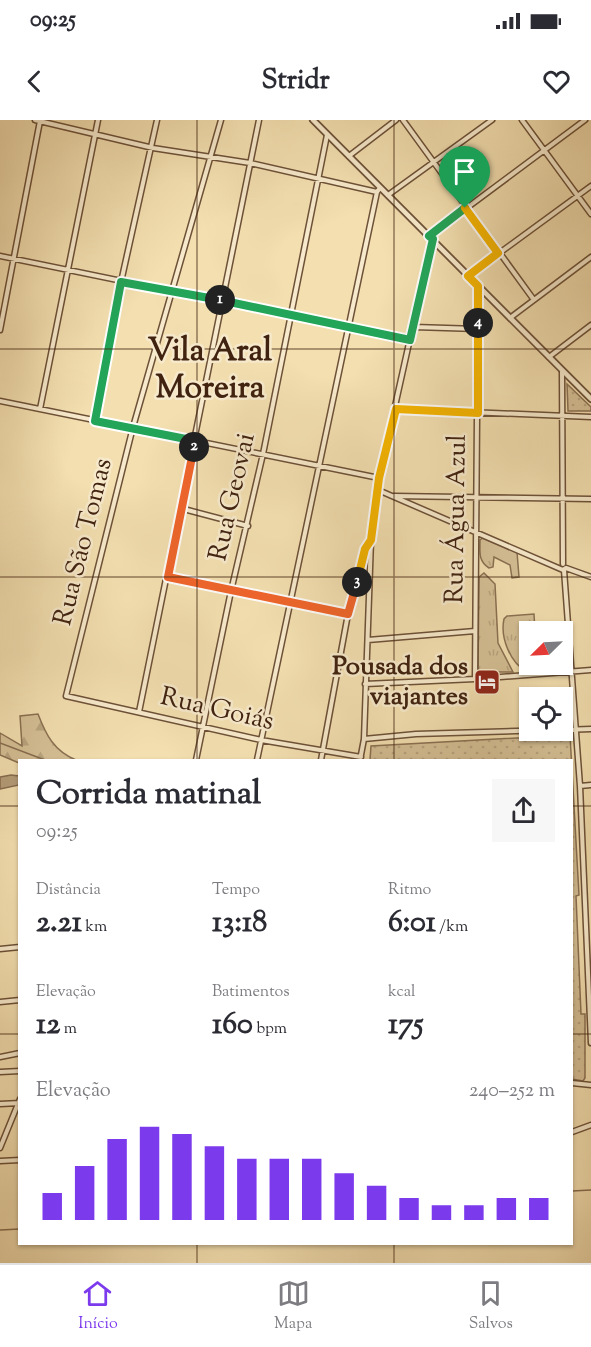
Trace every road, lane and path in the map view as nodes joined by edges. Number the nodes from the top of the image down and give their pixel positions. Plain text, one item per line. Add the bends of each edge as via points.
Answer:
1 (39, 120) edge
2 (98, 120) edge
3 (158, 120) edge
4 (221, 120) edge
5 (259, 120) edge
6 (313, 120) edge
7 (396, 120) edge
8 (403, 120) edge
9 (492, 120) edge
10 (522, 120) edge
11 (585, 120) edge
12 (95, 133) junction
13 (327, 135) junction
14 (153, 148) junction
15 (544, 149) junction
16 (210, 156) junction
17 (350, 156) junction
18 (250, 163) junction
19 (433, 163) junction
20 (318, 178) junction
21 (591, 186) edge
22 (379, 190) junction
23 (388, 195) junction
24 (578, 195) junction
25 (465, 208) junction
26 (591, 214) edge
27 (431, 238) junction
28 (498, 253) junction
29 (0, 256) edge
30 (591, 257) edge
31 (13, 259) junction
32 (67, 270) junction
33 (468, 276) junction
34 (121, 282) junction
35 (478, 286) junction
36 (171, 291) junction
37 (534, 300) junction
38 (223, 301) junction
39 (292, 316) junction
40 (510, 318) junction
41 (591, 326) edge
42 (414, 327) junction
43 (347, 328) junction
44 (478, 328) junction
45 (0, 330) edge
46 (410, 340) junction
47 (549, 357) junction
48 (562, 372) junction
49 (590, 398) edge
50 (0, 401) edge
51 (40, 409) junction
52 (396, 409) junction
53 (478, 413) junction
54 (563, 416) junction
55 (591, 417) edge
56 (95, 421) junction
57 (133, 426) junction
58 (196, 441) junction
59 (263, 454) junction
60 (320, 466) junction
61 (379, 478) junction
62 (378, 490) junction
63 (392, 496) junction
64 (478, 496) junction
65 (562, 498) junction
66 (591, 499) edge
67 (180, 508) junction
68 (248, 526) junction
69 (478, 532) junction
70 (371, 540) junction
71 (563, 567) junction
72 (168, 577) junction
73 (591, 577) edge
74 (231, 591) junction
75 (289, 602) junction
76 (348, 614) junction
77 (567, 621) edge
78 (475, 631) junction
79 (368, 640) junction
80 (573, 670) edge
81 (591, 670) edge
82 (522, 675) edge
83 (570, 675) edge
84 (475, 680) junction
85 (365, 684) junction
86 (66, 696) joint
87 (139, 712) junction
88 (202, 726) junction
89 (574, 729) junction
90 (591, 729) edge
91 (519, 731) edge
92 (364, 739) junction
93 (261, 740) junction
94 (323, 752) junction
95 (196, 759) edge
96 (257, 759) edge
97 (321, 759) edge
98 (361, 759) edge
99 (591, 785) edge
100 (580, 786) junction
101 (591, 843) edge
102 (583, 844) junction
103 (591, 896) edge
104 (585, 897) junction
105 (18, 947) edge
106 (0, 949) edge
107 (589, 950) edge
108 (590, 961) edge
109 (18, 1000) edge
110 (0, 1002) edge
111 (591, 1028) edge
112 (591, 1043) edge
113 (18, 1053) edge
114 (0, 1057) edge
115 (18, 1071) edge
116 (0, 1072) edge
117 (573, 1083) edge
118 (591, 1086) edge
119 (18, 1102) edge
120 (0, 1104) edge
121 (18, 1104) edge
122 (591, 1125) edge
123 (573, 1132) edge
124 (1, 1141) edge
125 (0, 1148) edge
126 (18, 1160) edge
127 (0, 1161) edge

1 - 12 street
1 - 31 street
2 - 12 street
3 - 14 street
4 - 16 street, Rua São Tomas
5 - 18 street
6 - 13 street
7 - 17 street
8 - 19 street
9 - 19 street
10 - 15 street
11 - 15 street
12 - 14 street
12 - 32 street
13 - 17 street
13 - 20 street, Rua Geovai
14 - 16 street
14 - 34 street
15 - 24 street
15 - 25 street
16 - 18 street
16 - 36 street, Rua São Tomas
17 - 22 street
18 - 20 street
18 - 38 street
19 - 23 street
19 - 25 street
20 - 22 street
20 - 39 street, Rua Geovai
21 - 24 street
22 - 23 street
22 - 43 street
23 - 27 street
24 - 26 street
24 - 28 street
25 - 27 street
25 - 28 street
27 - 33 street
27 - 42 street
28 - 33 street
28 - 37 street
29 - 31 street
30 - 37 street
31 - 32 street
31 - 45 street
32 - 34 street
32 - 51 street
33 - 35 street
34 - 36 street
34 - 56 street
35 - 40 street
35 - 44 street, Rua Água Azul
36 - 38 street
36 - 57 street, Rua São Tomas
37 - 40 street
38 - 39 street
38 - 58 street
39 - 43 street
39 - 59 street, Rua Geovai
40 - 47 street
41 - 47 street
42 - 44 street
42 - 46 street
43 - 46 street
43 - 60 street
44 - 53 street, Rua Água Azul
46 - 52 street
47 - 48 street
48 - 49 street
48 - 54 street
50 - 51 street
51 - 56 street
52 - 53 street
52 - 61 street
53 - 54 street
53 - 64 street, Rua Água Azul
54 - 55 street
54 - 65 street
56 - 57 street
57 - 58 street
57 - 86 street, Rua São Tomas
58 - 59 street
58 - 67 street
59 - 60 street
59 - 68 street, Rua Geovai
60 - 61 street
60 - 75 street
61 - 62 street
62 - 63 street
62 - 70 street
63 - 64 street
63 - 69 street
64 - 65 street
64 - 69 street, Rua Água Azul
65 - 66 street
65 - 71 street
67 - 68 street
67 - 72 street
68 - 74 street, Rua Geovai
69 - 71 street
69 - 78 street, Rua Água Azul
70 - 76 street via 365,549
70 - 79 street
71 - 73 street
71 - 77 street
72 - 74 street
72 - 87 street
74 - 75 street
74 - 88 street, Rua Geovai
75 - 76 street
75 - 93 street
76 - 94 street
78 - 79 street
78 - 84 street, Rua Água Azul
79 - 85 street
80 - 81 street
82 - 84 street
83 - 89 street
84 - 85 street
85 - 92 street
86 - 87 street, Rua Goiás
87 - 88 street, Rua Goiás
88 - 93 street, Rua Goiás
88 - 95 street, Rua Geovai
89 - 90 street
89 - 100 street
91 - 92 street
92 - 98 street
93 - 94 street, Rua Goiás
93 - 96 street
94 - 97 street
94 - 98 street, Rua Goiás
99 - 100 street
100 - 102 street
101 - 102 street
102 - 104 street
103 - 104 street
104 - 107 street
105 - 106 street
107 - 108 street
108 - 111 street
109 - 110 street
111 - 112 street
113 - 114 street
115 - 116 street
117 - 118 street
119 - 120 street
121 - 124 street
122 - 123 street
124 - 125 street
126 - 127 street

